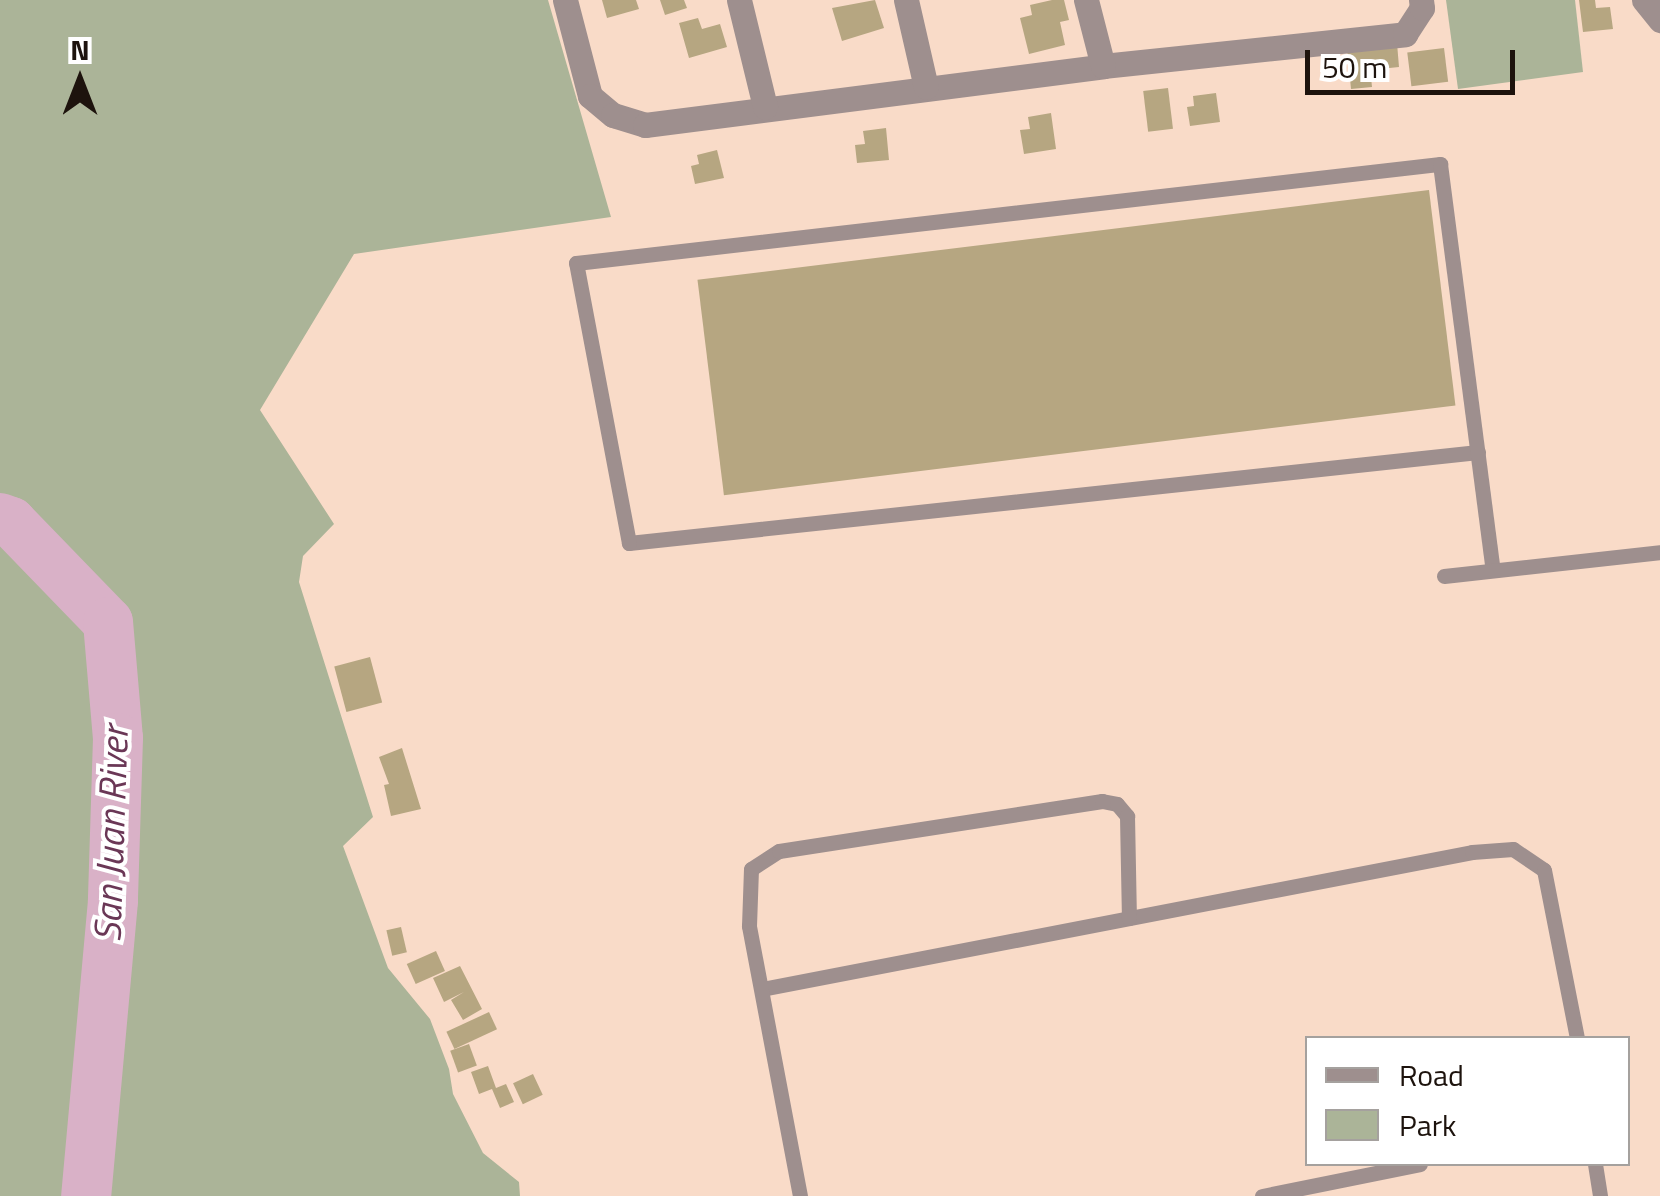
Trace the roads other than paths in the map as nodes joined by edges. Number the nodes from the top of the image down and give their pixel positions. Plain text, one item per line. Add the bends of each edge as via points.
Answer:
1 (565, 0) edge
2 (739, 0) edge
3 (906, 0) edge
4 (1086, 0) edge
5 (1421, 0) edge
6 (1644, 0) edge
7 (1660, 20) edge
8 (1103, 66) junction
9 (926, 87) junction
10 (765, 107) junction
11 (1478, 452) junction
12 (1660, 552) edge
13 (1493, 570) junction
14 (1444, 576) dead end
15 (1128, 918) junction
16 (762, 989) junction
17 (1577, 1036) edge
18 (1410, 1166) edge
19 (1595, 1166) edge
20 (800, 1196) edge
21 (1262, 1196) edge
22 (1600, 1196) edge

1 - 10 street via 590,96 613,116 645,125
2 - 10 street
3 - 9 street
4 - 8 street
5 - 8 street via 1405,34
6 - 7 street
8 - 9 street
9 - 10 street
11 - 11 lane via 629,543 576,263 1440,164
11 - 13 lane
12 - 13 lane
13 - 14 lane
15 - 16 lane
15 - 16 lane via 1127,816 1117,804 1102,801 779,851 751,870 750,926
15 - 17 lane via 1512,848 1544,870
16 - 20 lane
18 - 21 lane
19 - 22 lane

